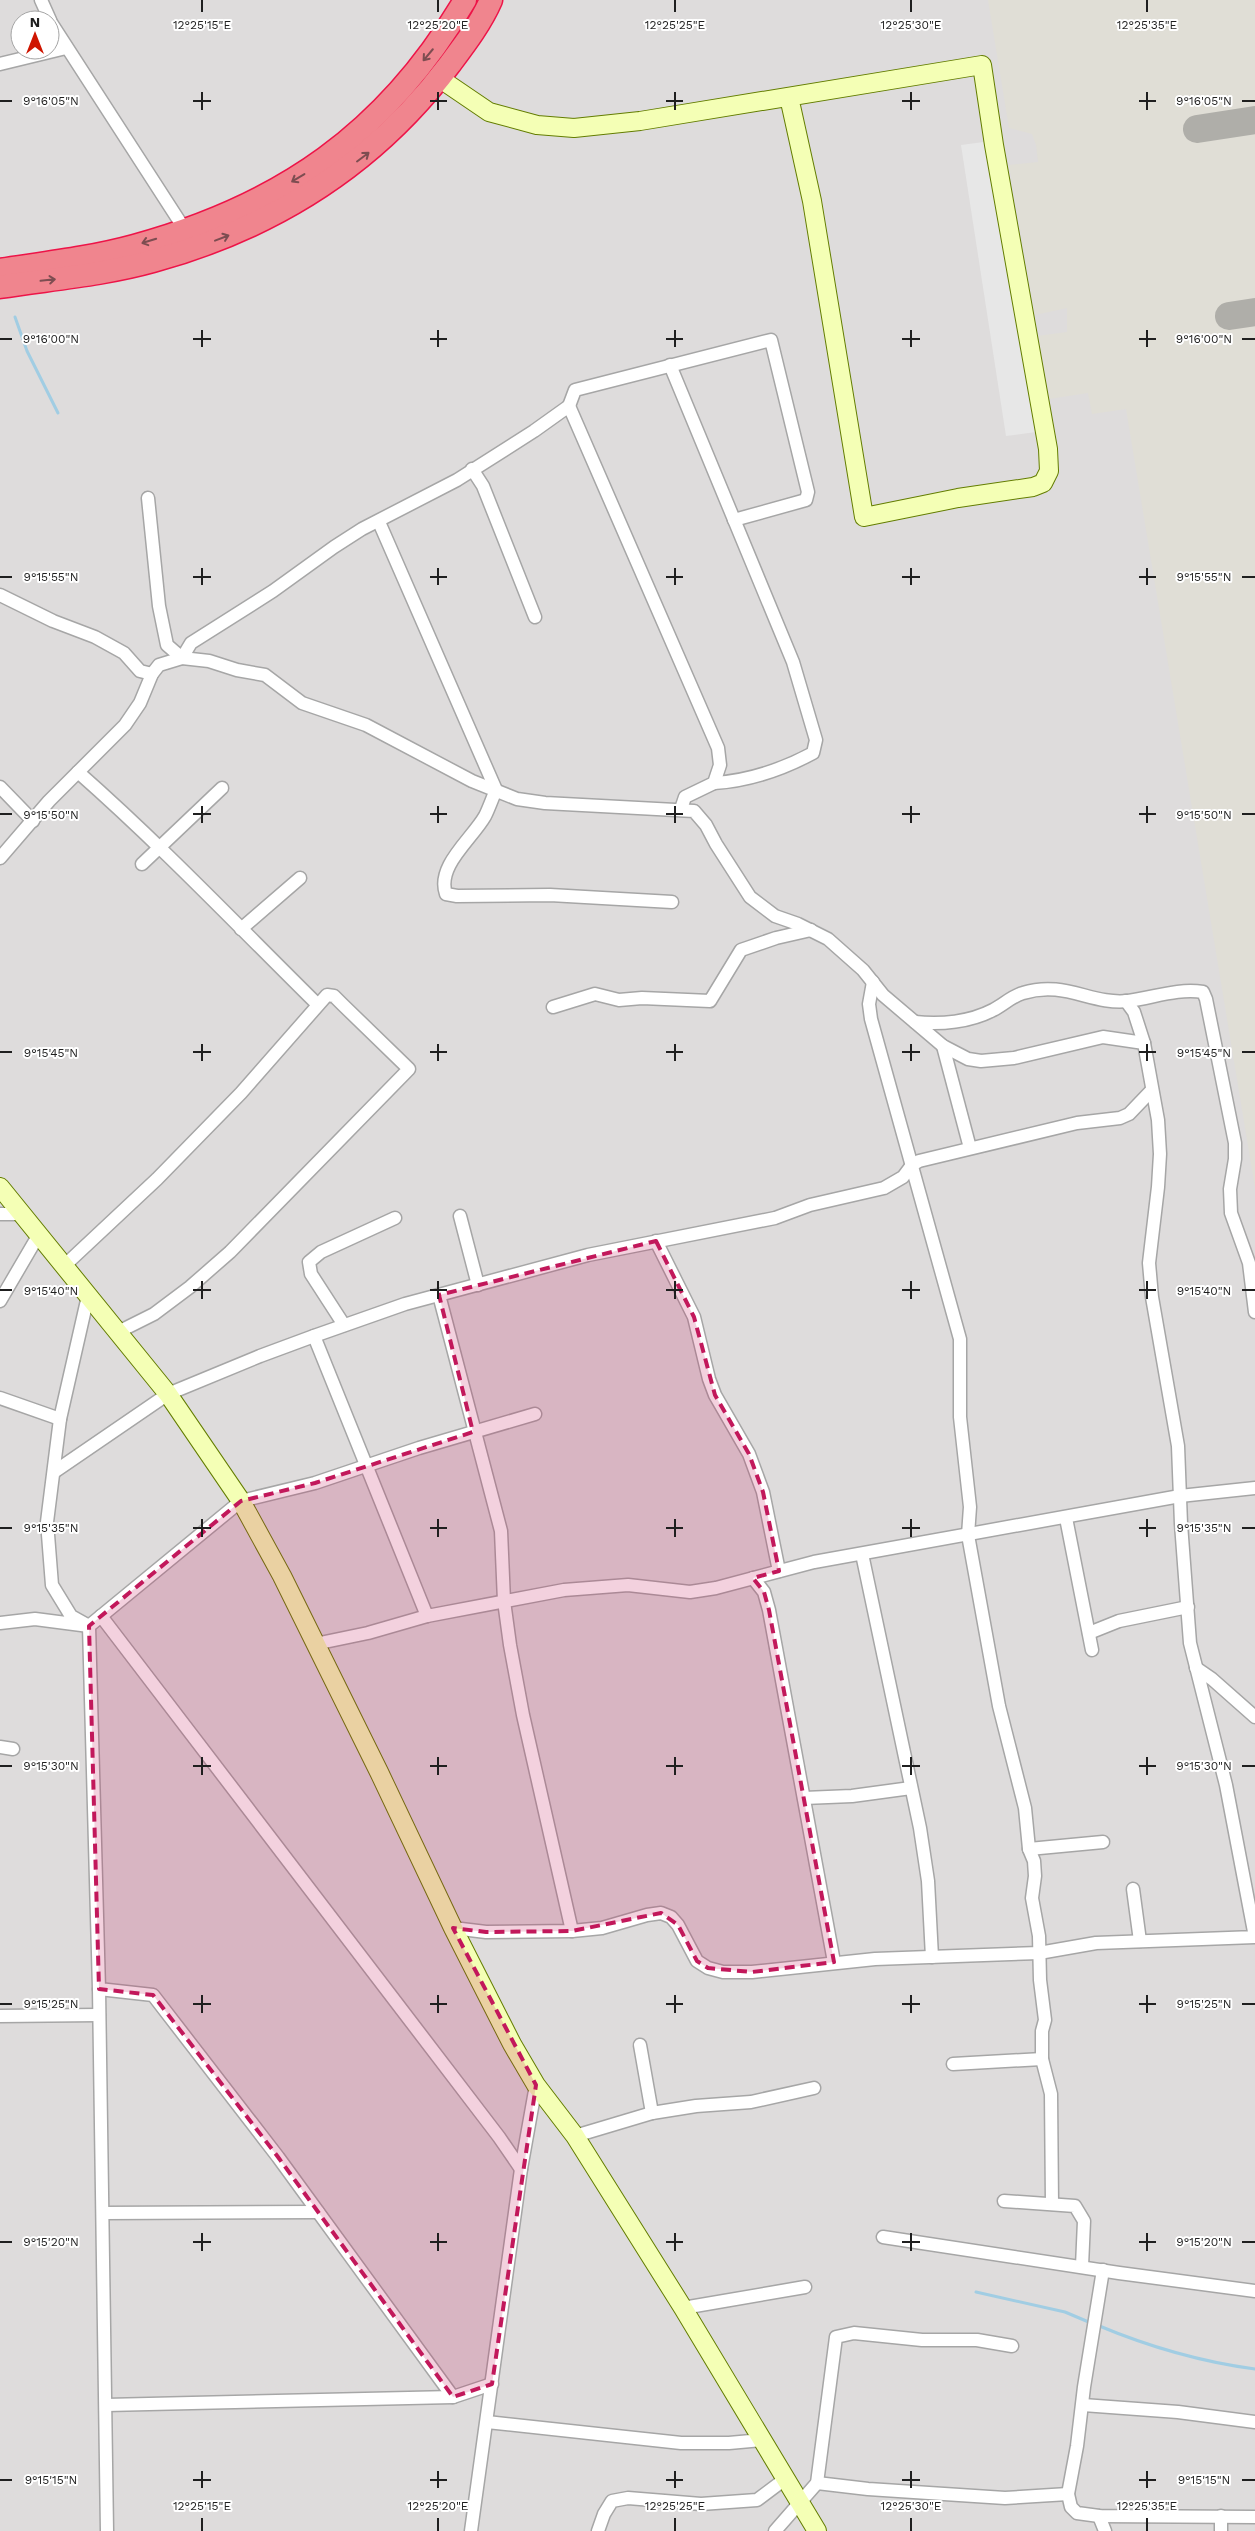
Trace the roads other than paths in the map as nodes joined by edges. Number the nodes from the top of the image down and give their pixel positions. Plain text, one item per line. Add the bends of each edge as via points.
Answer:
1 (465, 0) edge
2 (492, 0) edge
3 (60, 38) edge
4 (66, 48) junction
5 (0, 64) edge
6 (439, 78) junction
7 (789, 97) junction
8 (191, 239) junction
9 (0, 270) edge
10 (0, 287) edge
11 (670, 365) junction
12 (568, 406) junction
13 (472, 469) junction
14 (148, 498) dead end
15 (734, 520) junction
16 (379, 522) junction
17 (0, 595) edge
18 (536, 617) dead end
19 (182, 658) junction
20 (152, 674) junction
21 (78, 772) junction
22 (714, 783) junction
23 (0, 787) edge
24 (222, 788) dead end
25 (496, 790) junction
26 (682, 809) junction
27 (33, 821) junction
28 (161, 846) junction
29 (0, 858) edge
30 (142, 864) dead end
31 (300, 878) dead end
32 (672, 902) dead end
33 (241, 929) junction
34 (811, 930) junction
35 (873, 982) junction
36 (1126, 1001) junction
37 (317, 1004) junction
38 (553, 1007) dead end
39 (915, 1022) junction
40 (1144, 1043) junction
41 (943, 1046) junction
42 (1152, 1090) junction
43 (970, 1148) junction
44 (912, 1165) junction
45 (0, 1186) edge
46 (0, 1214) edge
47 (21, 1214) junction
48 (460, 1216) dead end
49 (395, 1218) dead end
50 (38, 1236) junction
51 (656, 1241) junction
52 (63, 1267) junction
53 (478, 1285) junction
54 (439, 1295) junction
55 (88, 1296) junction
56 (0, 1301) edge
57 (1255, 1312) edge
58 (344, 1325) junction
59 (118, 1332) junction
60 (314, 1336) junction
61 (168, 1394) junction
62 (0, 1398) edge
63 (535, 1414) dead end
64 (60, 1419) junction
65 (473, 1432) junction
66 (366, 1466) junction
67 (54, 1472) junction
68 (1255, 1488) edge
69 (1180, 1496) junction
70 (241, 1501) junction
71 (1066, 1518) junction
72 (968, 1535) junction
73 (862, 1554) junction
74 (779, 1571) junction
75 (753, 1578) junction
76 (504, 1601) junction
77 (1188, 1607) junction
78 (101, 1616) junction
79 (428, 1616) junction
80 (0, 1623) edge
81 (89, 1626) junction
82 (1089, 1633) junction
83 (315, 1644) junction
84 (1092, 1650) dead end
85 (1196, 1668) junction
86 (1255, 1717) edge
87 (0, 1747) edge
88 (14, 1749) dead end
89 (911, 1788) junction
90 (804, 1798) junction
91 (1103, 1842) dead end
92 (1029, 1849) junction
93 (1133, 1888) dead end
94 (453, 1928) junction
95 (572, 1931) junction
96 (1254, 1931) edge
97 (1140, 1941) junction
98 (1039, 1953) junction
99 (932, 1956) junction
100 (834, 1962) junction
101 (99, 1988) junction
102 (99, 2015) junction
103 (0, 2016) edge
104 (640, 2045) dead end
105 (1042, 2059) junction
106 (953, 2064) dead end
107 (536, 2086) junction
108 (814, 2088) dead end
109 (652, 2113) junction
110 (575, 2136) junction
111 (521, 2169) junction
112 (1004, 2201) dead end
113 (1052, 2204) junction
114 (318, 2212) junction
115 (103, 2213) junction
116 (883, 2237) dead end
117 (1082, 2266) junction
118 (1104, 2270) junction
119 (805, 2286) dead end
120 (1255, 2291) edge
121 (683, 2308) junction
122 (1012, 2346) dead end
123 (492, 2384) junction
124 (453, 2397) junction
125 (106, 2404) junction
126 (1083, 2405) junction
127 (487, 2422) junction
128 (1255, 2422) edge
129 (762, 2440) junction
130 (786, 2478) junction
131 (817, 2483) junction
132 (1068, 2494) junction
133 (800, 2502) junction
134 (1099, 2516) junction
135 (1221, 2516) junction
136 (1255, 2517) edge
137 (107, 2531) edge
138 (471, 2531) edge
139 (598, 2531) edge
140 (775, 2531) edge
141 (817, 2531) edge
142 (1105, 2531) edge
143 (1221, 2531) edge

1 -> 8 highway via 433,50 355,136 316,167
2 - 6 highway
3 - 4 street
4 - 5 street
4 - 8 street
6 - 7 main road via 489,112 536,125 574,128 640,122
8 -> 6 highway via 244,229 328,184 369,152
7 - 7 main road via 982,65 1048,450 1049,471 1043,483 864,517 812,201
8 -> 9 highway
10 -> 8 highway via 102,273 153,261
11 - 12 street via 576,390
11 - 15 street
11 - 15 street via 771,340 808,492 806,500
12 - 13 street
12 - 22 street via 718,748 720,765
13 - 16 street
13 - 18 street via 483,486
14 - 19 street via 159,606 167,645
15 - 22 street via 794,662 814,727 816,746 813,753 785,768 738,782
16 - 19 street via 362,529 191,643
16 - 25 street
17 - 20 street via 53,622 95,637 124,653 140,672
19 - 20 street via 159,665
19 - 25 street via 266,675 302,703 366,725 472,781
20 - 21 street via 140,703 125,725
21 - 27 street
21 - 28 street
22 - 26 street via 685,797
23 - 27 street
24 - 28 street
25 - 26 street via 518,799 545,803
25 - 32 street via 485,816 448,869 443,884 446,894 550,895
26 - 34 street via 700,815 750,897 775,916
27 - 29 street
28 - 30 street
28 - 33 street
31 - 33 street
33 - 37 street
34 - 35 street via 834,943
34 - 38 street via 741,950 710,1001 619,1000 595,994
35 - 39 street via 883,995
35 - 44 street via 870,1019
36 - 39 street via 1058,988 1022,993 991,1011 969,1018 936,1024
36 - 40 street via 1134,1012
36 - 57 street via 1194,991 1203,992 1206,999 1235,1143 1230,1213 1249,1263
37 - 52 street via 235,1100 157,1180
37 - 59 street via 327,995 334,996 409,1069 230,1252 154,1314
39 - 41 street
40 - 41 street via 1103,1037 1014,1058 981,1061 968,1059
40 - 42 street
41 - 43 street
42 - 43 street via 1129,1114 1120,1118 1077,1123
42 - 69 street via 1160,1154 1149,1263 1153,1305 1178,1446
43 - 44 street
44 - 51 street via 903,1177 884,1188 810,1205 775,1218
44 - 72 street via 960,1339 960,1417 970,1507
45 - 47 main road
46 - 47 street
47 - 50 main road
48 - 53 street
49 - 58 street via 322,1252 309,1262 311,1274
50 - 52 main road
50 - 56 street
51 - 53 street
51 - 74 street via 694,1317 715,1395 749,1454 763,1492
52 - 55 main road
53 - 54 street
54 - 58 street
54 - 65 street
55 - 59 main road
55 - 64 street
58 - 60 street
59 - 61 main road
60 - 61 street
60 - 66 street
61 - 67 street
61 - 70 main road
62 - 64 street
63 - 65 street
64 - 67 street
65 - 66 street
65 - 76 street via 501,1531
66 - 70 street via 316,1483
66 - 79 street
67 - 81 street via 47,1522 52,1585 71,1616
68 - 69 street
69 - 71 street
69 - 77 street
70 - 78 street
70 - 83 main road
71 - 72 street
71 - 82 street
72 - 73 street
72 - 92 street via 999,1706 1024,1808
73 - 74 street
73 - 89 street
74 - 75 street
75 - 76 street via 690,1592 628,1584 564,1590
75 - 90 street via 764,1592 769,1610
76 - 79 street
76 - 95 street via 523,1715
77 - 82 street via 1119,1621
77 - 85 street via 1190,1643
78 - 81 street
78 - 111 street
79 - 83 street
80 - 81 street via 35,1619
81 - 101 street
82 - 84 street
83 - 94 main road via 380,1772
85 - 86 street
85 - 96 street via 1226,1785
87 - 88 street
89 - 90 street
89 - 99 street via 928,1881
90 - 100 street
91 - 92 street
92 - 98 street via 1034,1861 1032,1898
93 - 97 street
94 - 95 street via 486,1932
94 - 107 main road
95 - 100 street via 602,1928 661,1913 678,1925 697,1961 708,1968 723,1972 752,1972
96 - 97 street via 1255,1937
97 - 98 street via 1096,1943
98 - 99 street
98 - 105 street via 1045,2020
99 - 100 street
101 - 102 street
101 - 114 street via 153,1995
102 - 103 street
102 - 115 street
104 - 109 street
105 - 106 street
105 - 113 street via 1051,2094
107 - 110 main road
107 - 111 street
108 - 109 street via 751,2102
109 - 110 street
110 - 121 main road
111 - 123 street
112 - 113 street
113 - 117 street via 1074,2206 1084,2222
114 - 115 street
114 - 124 street
115 - 125 street
116 - 117 street
117 - 118 street
118 - 120 street
118 - 126 street
119 - 121 street
121 - 129 main road
122 - 131 street via 977,2340 922,2340 854,2333 836,2337
123 - 124 street
123 - 127 street
124 - 125 street
125 - 137 street
126 - 128 street
126 - 132 street
127 - 129 street via 681,2443
127 - 138 street
129 - 130 main road
130 - 133 main road
130 - 139 street via 757,2500 701,2504 628,2498 612,2502
131 - 132 street via 1006,2498
131 - 133 street
132 - 134 street via 1071,2507 1077,2513
133 - 140 street
133 - 141 main road
134 - 135 street
134 - 142 street
135 - 136 street
135 - 143 street

